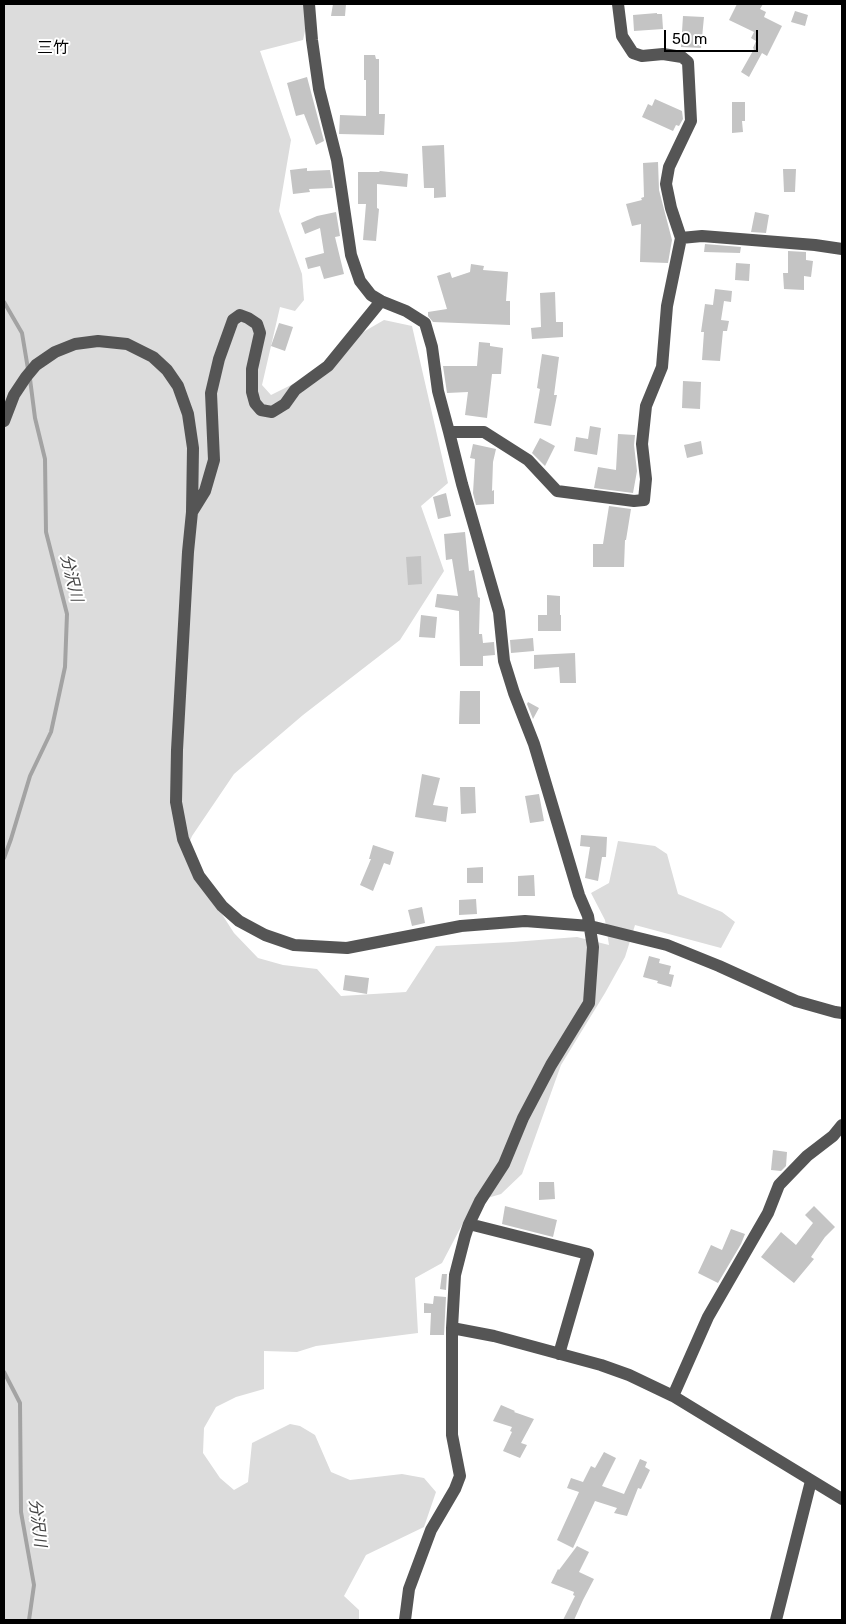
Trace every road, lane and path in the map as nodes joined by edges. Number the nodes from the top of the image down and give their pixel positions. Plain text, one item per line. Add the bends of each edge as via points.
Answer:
1 (309, 4) edge
2 (618, 4) edge
3 (681, 238) junction
4 (842, 249) edge
5 (382, 301) junction
6 (4, 421) edge
7 (448, 432) junction
8 (192, 512) junction
9 (590, 926) junction
10 (842, 1013) edge
11 (842, 1125) edge
12 (469, 1224) junction
13 (452, 1328) junction
14 (559, 1354) junction
15 (673, 1396) junction
16 (811, 1481) junction
17 (842, 1499) edge
18 (405, 1620) edge
19 (776, 1620) edge

1 - 5 street via 319,89 337,160 351,255 360,281 370,295
2 - 3 street via 622,36 633,53 682,57 688,62 691,121 669,168 666,184
3 - 4 street via 702,236
3 - 7 street via 667,306 662,368 646,406 642,444 646,479 644,500 557,491 528,460 484,432
5 - 7 street via 425,323
5 - 8 street via 328,366 272,412 261,410 252,392 252,368 260,333 257,324 240,315 233,320 218,359 212,393 214,460 205,491
6 - 8 street via 14,395 26,377 36,365 55,352 75,344 98,341 127,344 153,357 178,386 188,414 193,448
7 - 9 street via 499,612 504,661 534,744
8 - 9 street via 176,802 183,839 199,876 222,906 239,921 279,940 294,945 347,948 461,926 525,920
9 - 10 street via 667,945 796,1001
9 - 12 street via 589,1003 551,1065 523,1118 504,1164
11 - 15 street via 779,1184 768,1213 708,1317
12 - 13 street via 455,1275
12 - 14 street via 588,1254
13 - 14 street
13 - 18 street via 452,1435 460,1476 431,1530 409,1589
14 - 15 street via 615,1370
15 - 16 street
16 - 17 street
16 - 19 street

